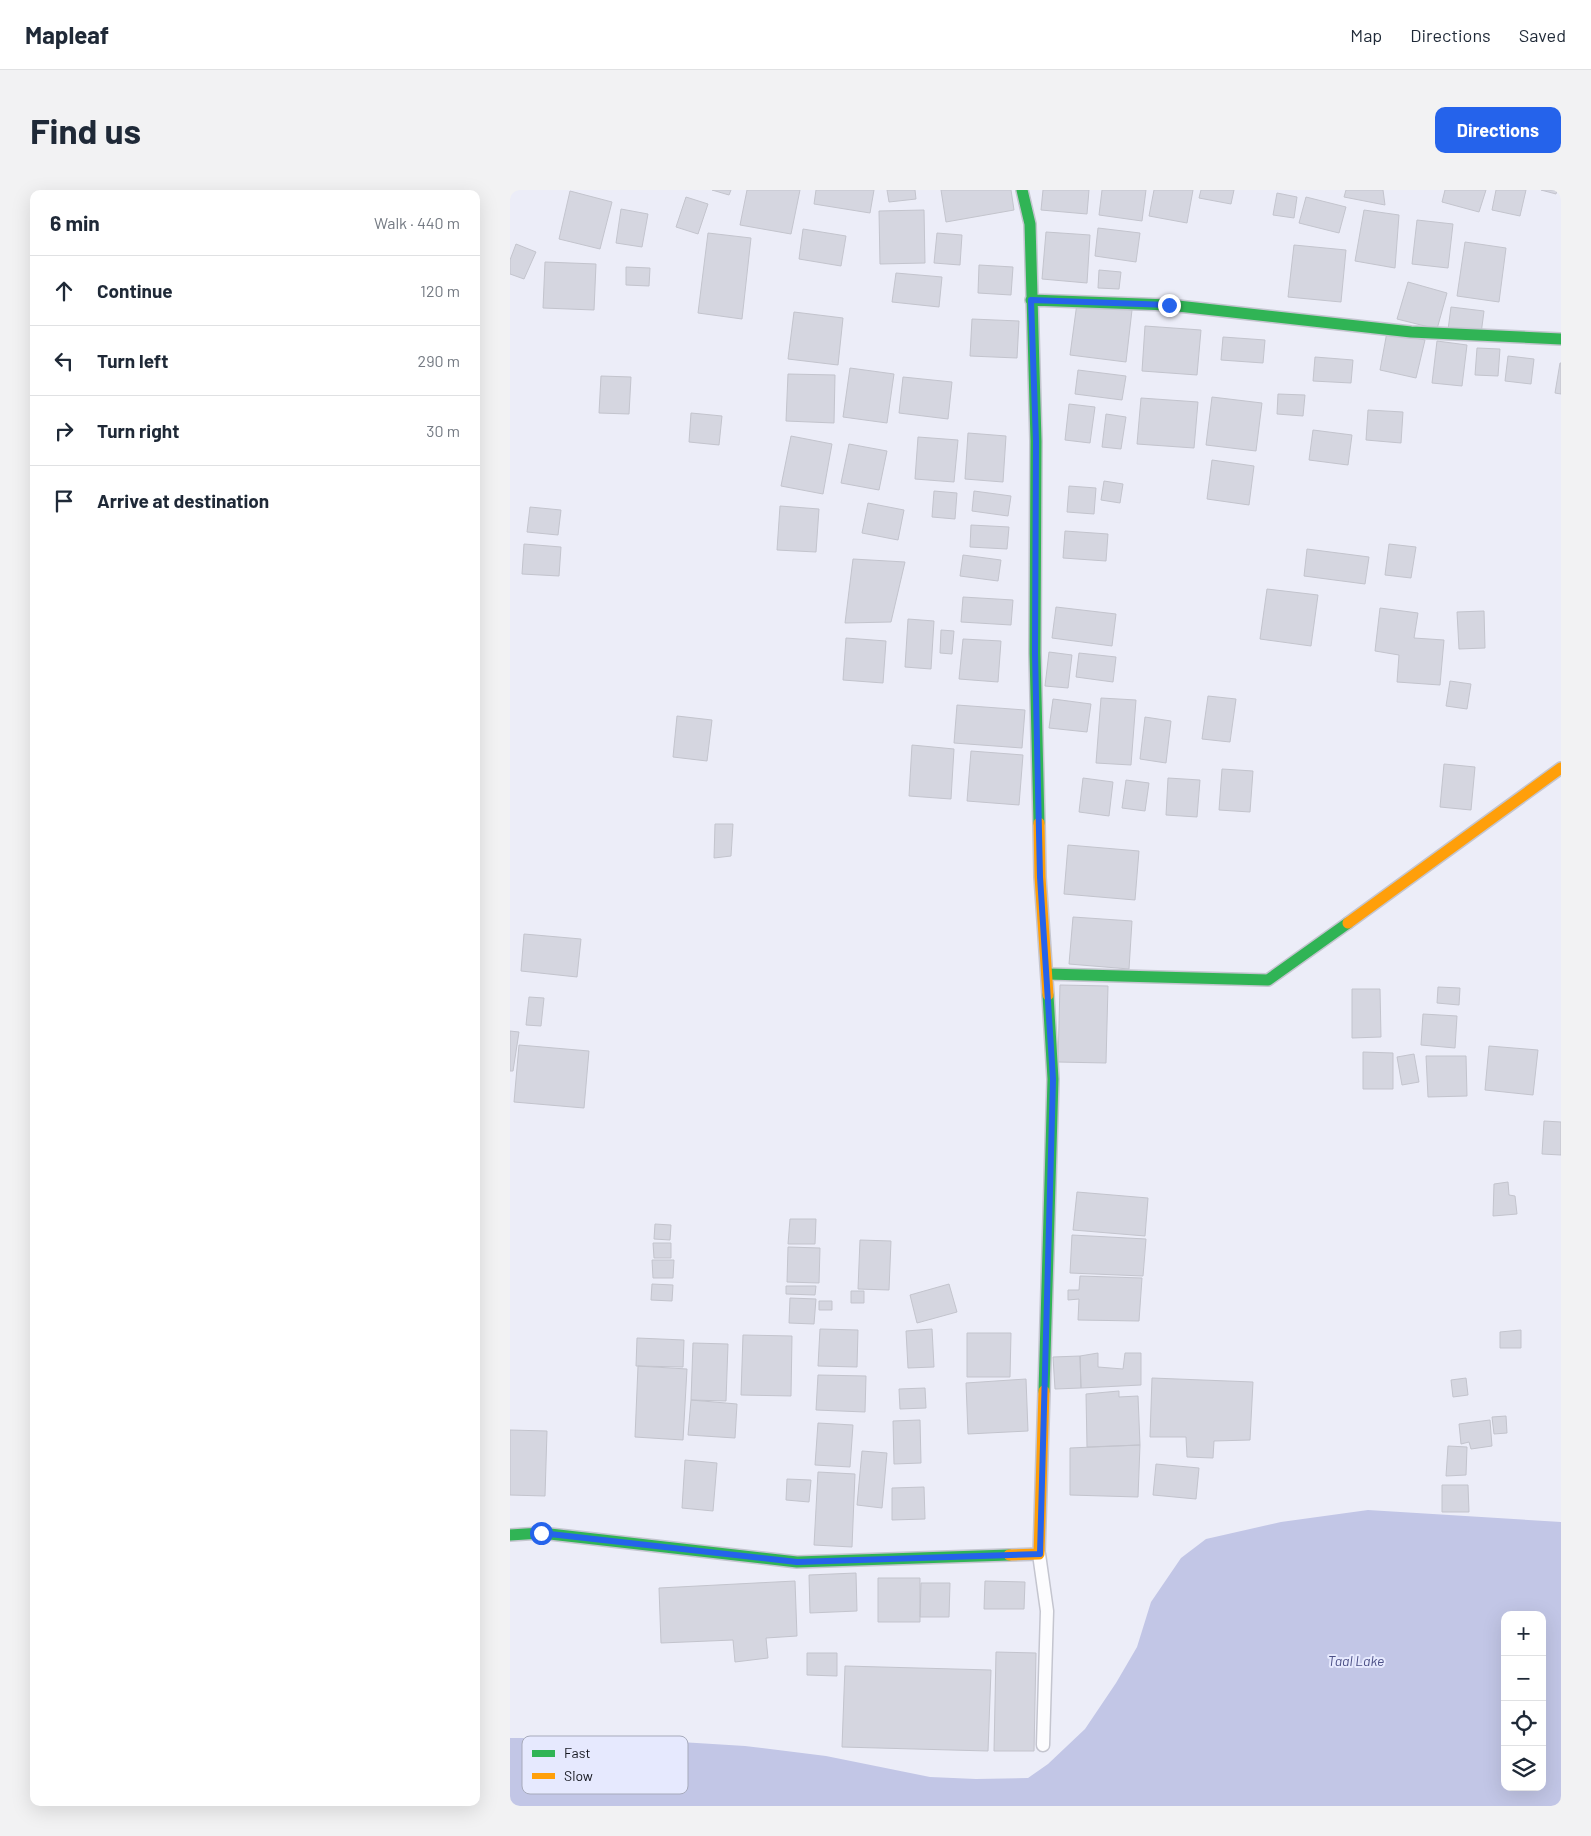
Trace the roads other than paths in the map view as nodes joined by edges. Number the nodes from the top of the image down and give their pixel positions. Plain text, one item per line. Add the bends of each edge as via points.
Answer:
1 (1022, 190) edge
2 (1031, 300) junction
3 (1561, 339) edge
4 (1561, 768) edge
5 (1047, 974) junction
6 (510, 1535) edge
7 (1040, 1554) junction
8 (1043, 1745) dead end

1 - 2 street via 1030,224
2 - 3 street via 1169,305 1411,332
2 - 5 street via 1036,441 1035,653 1040,877
4 - 5 street via 1268,980
5 - 7 street via 1053,1079
6 - 7 street via 541,1533 797,1562
7 - 8 lane via 1047,1611

